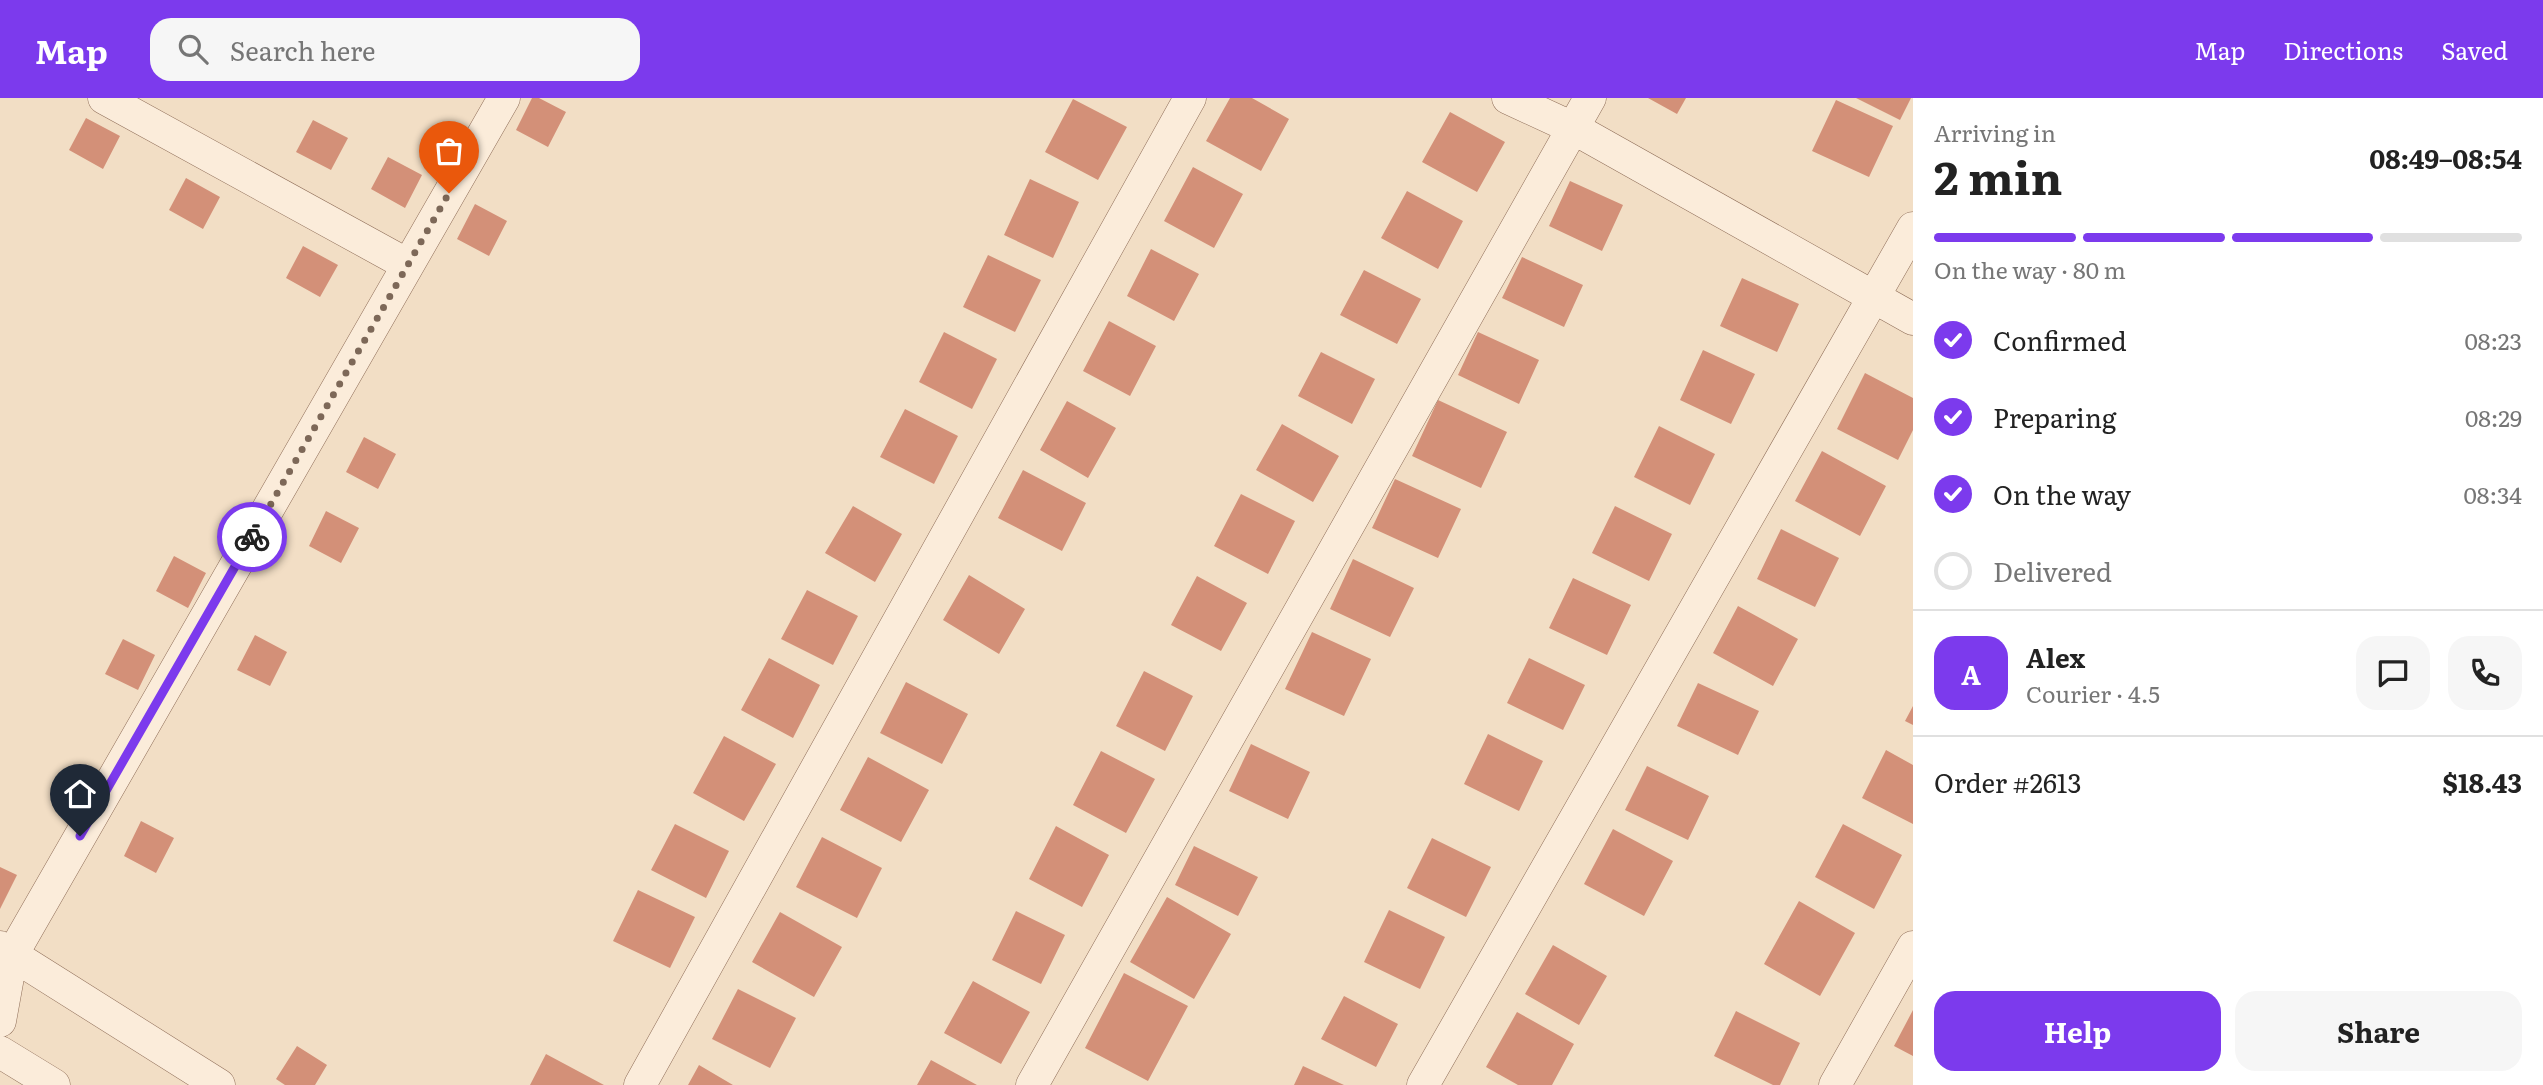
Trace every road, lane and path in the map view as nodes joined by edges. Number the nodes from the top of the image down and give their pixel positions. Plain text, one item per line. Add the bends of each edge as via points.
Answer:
1 (104, 98) edge
2 (504, 98) edge
3 (1191, 98) edge
4 (1508, 98) edge
5 (1590, 98) edge
6 (1573, 128) junction
7 (1913, 228) edge
8 (408, 265) junction
9 (1875, 297) junction
10 (1913, 319) edge
11 (1913, 947) edge
12 (6, 951) edge
13 (0, 1021) edge
14 (0, 1052) edge
15 (54, 1085) edge
16 (219, 1085) edge
17 (640, 1085) edge
18 (1032, 1085) edge
19 (1423, 1085) edge
20 (1835, 1085) edge

1 - 8 street
2 - 8 street
3 - 17 street
4 - 6 street
5 - 6 street
6 - 9 street
6 - 18 street
7 - 9 street
8 - 12 street
9 - 10 street
9 - 19 street
11 - 20 street
12 - 13 street
12 - 16 street
14 - 15 street

